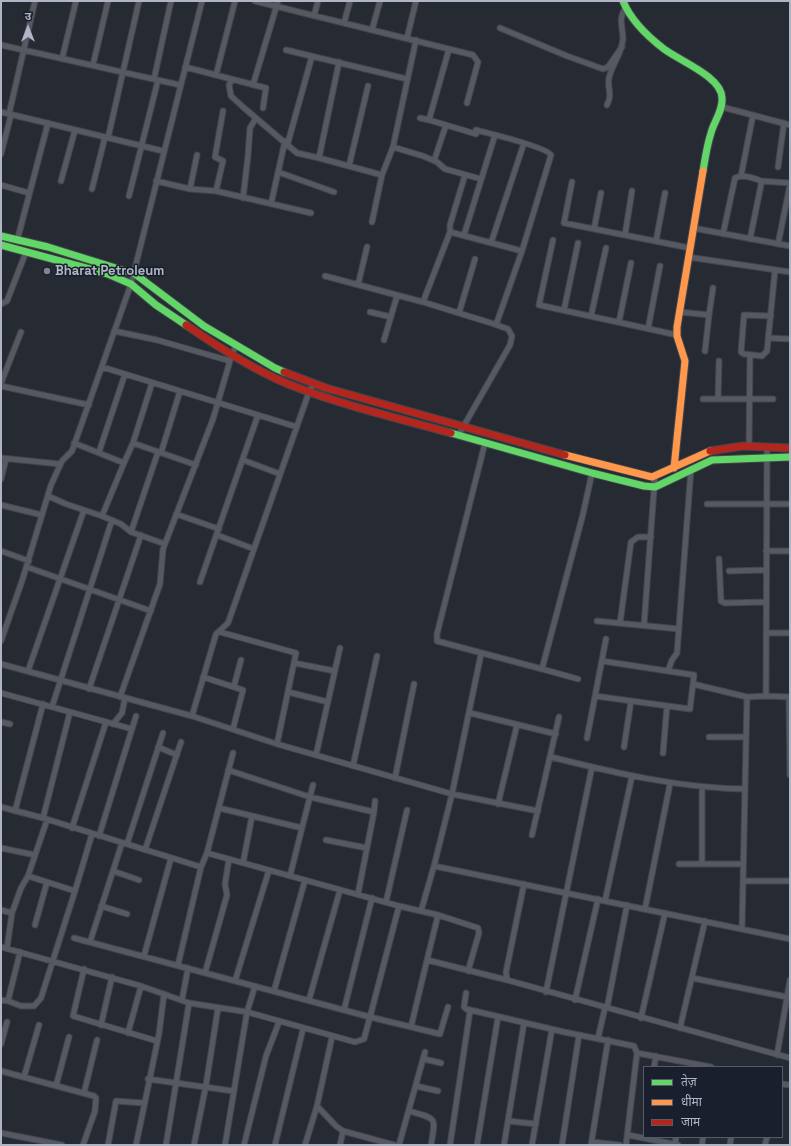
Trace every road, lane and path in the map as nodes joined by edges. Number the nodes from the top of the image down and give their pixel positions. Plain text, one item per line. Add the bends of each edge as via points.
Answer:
1 (35, 1) edge
2 (76, 1) edge
3 (108, 1) edge
4 (139, 1) edge
5 (171, 1) edge
6 (202, 1) edge
7 (235, 1) edge
8 (255, 1) edge
9 (318, 1) edge
10 (350, 1) edge
11 (380, 1) edge
12 (416, 1) edge
13 (623, 1) edge
14 (278, 4) edge
15 (625, 9) junction
16 (314, 16) junction
17 (344, 23) junction
18 (500, 28) dead end
19 (372, 30) junction
20 (407, 38) junction
21 (416, 40) junction
22 (1, 45) edge
23 (622, 47) junction
24 (449, 49) junction
25 (24, 50) junction
26 (286, 50) dead end
27 (312, 56) junction
28 (62, 59) junction
29 (339, 62) junction
30 (93, 65) junction
31 (185, 66) junction
32 (123, 72) junction
33 (216, 75) junction
34 (156, 79) junction
35 (407, 79) junction
36 (232, 80) junction
37 (253, 84) junction
38 (180, 85) junction
39 (368, 86) dead end
40 (467, 102) dead end
41 (607, 105) dead end
42 (722, 107) junction
43 (263, 108) dead end
44 (223, 111) dead end
45 (1, 112) edge
46 (10, 115) junction
47 (753, 115) junction
48 (256, 118) junction
49 (420, 118) dead end
50 (429, 120) junction
51 (48, 124) junction
52 (787, 124) edge
53 (446, 125) junction
54 (75, 130) junction
55 (495, 135) junction
56 (107, 138) junction
57 (286, 143) junction
58 (524, 143) junction
59 (142, 146) junction
60 (392, 147) junction
61 (164, 151) junction
62 (1, 154) edge
63 (197, 155) dead end
64 (319, 158) junction
65 (434, 161) junction
66 (348, 166) junction
67 (778, 166) dead end
68 (278, 172) junction
69 (382, 175) junction
70 (465, 175) junction
71 (741, 176) junction
72 (481, 179) junction
73 (61, 181) dead end
74 (156, 181) junction
75 (761, 181) junction
76 (572, 182) dead end
77 (790, 184) edge
78 (1, 185) edge
79 (92, 189) dead end
80 (190, 189) junction
81 (216, 191) junction
82 (632, 191) dead end
83 (334, 192) dead end
84 (29, 193) junction
85 (601, 193) dead end
86 (665, 194) dead end
87 (128, 196) dead end
88 (243, 198) junction
89 (271, 204) junction
90 (311, 213) dead end
91 (372, 222) dead end
92 (693, 228) junction
93 (594, 229) junction
94 (450, 232) junction
95 (724, 234) junction
96 (464, 235) junction
97 (625, 235) junction
98 (1, 236) edge
99 (750, 239) junction
100 (553, 240) dead end
101 (17, 241) junction
102 (656, 241) junction
103 (491, 243) junction
104 (578, 243) dead end
105 (778, 244) junction
106 (1, 245) edge
107 (790, 246) edge
108 (367, 247) dead end
109 (606, 248) dead end
110 (690, 248) junction
111 (522, 251) junction
112 (26, 252) junction
113 (688, 258) junction
114 (476, 259) dead end
115 (631, 263) dead end
116 (660, 266) dead end
117 (775, 270) junction
118 (790, 272) edge
119 (133, 273) junction
120 (325, 276) dead end
121 (131, 284) junction
122 (358, 285) junction
123 (713, 288) dead end
124 (398, 296) junction
125 (423, 302) junction
126 (1, 304) edge
127 (564, 310) junction
128 (370, 312) dead end
129 (680, 312) junction
130 (458, 313) junction
131 (709, 315) junction
132 (591, 316) junction
133 (771, 316) junction
134 (391, 317) junction
135 (619, 322) junction
136 (496, 325) junction
137 (648, 329) junction
138 (114, 331) junction
139 (20, 332) dead end
140 (677, 335) junction
141 (768, 338) junction
142 (790, 339) edge
143 (384, 340) dead end
144 (236, 346) junction
145 (705, 351) dead end
146 (750, 355) junction
147 (231, 358) junction
148 (719, 361) dead end
149 (102, 367) junction
150 (125, 374) junction
151 (1, 383) edge
152 (152, 383) junction
153 (314, 383) junction
154 (1, 386) edge
155 (180, 392) junction
156 (309, 392) junction
157 (703, 399) dead end
158 (718, 399) junction
159 (773, 399) dead end
160 (750, 400) junction
161 (218, 403) junction
162 (89, 405) junction
163 (258, 415) junction
164 (464, 426) junction
165 (297, 427) junction
166 (458, 436) junction
167 (74, 443) junction
168 (133, 443) junction
169 (485, 443) junction
170 (749, 447) junction
171 (767, 448) junction
172 (790, 448) edge
173 (99, 452) junction
174 (159, 452) junction
175 (767, 457) junction
176 (3, 458) edge
177 (790, 458) edge
178 (243, 460) junction
179 (124, 463) junction
180 (60, 464) junction
181 (196, 466) junction
182 (674, 468) junction
183 (691, 469) junction
184 (592, 473) junction
185 (280, 474) junction
186 (654, 476) junction
187 (1, 479) edge
188 (655, 487) junction
189 (48, 496) junction
190 (707, 504) dead end
191 (767, 504) junction
192 (790, 504) edge
193 (1, 505) edge
194 (84, 510) junction
195 (176, 514) junction
196 (42, 516) junction
197 (102, 516) junction
198 (112, 520) junction
199 (219, 529) junction
200 (131, 532) junction
201 (141, 535) junction
202 (216, 535) junction
203 (651, 537) junction
204 (164, 544) junction
205 (254, 549) junction
206 (1, 551) edge
207 (766, 551) junction
208 (790, 552) edge
209 (719, 559) dead end
210 (29, 561) junction
211 (27, 567) junction
212 (766, 570) junction
213 (729, 571) dead end
214 (61, 579) junction
215 (200, 582) dead end
216 (90, 589) junction
217 (120, 600) junction
218 (766, 602) junction
219 (151, 611) junction
220 (597, 621) dead end
221 (620, 623) junction
222 (644, 626) junction
223 (680, 628) junction
224 (220, 632) junction
225 (766, 633) junction
226 (790, 633) edge
227 (606, 639) dead end
228 (1, 640) edge
229 (340, 648) dead end
230 (481, 654) junction
231 (377, 656) dead end
232 (241, 660) dead end
233 (602, 661) junction
234 (294, 663) junction
235 (1, 664) edge
236 (542, 669) junction
237 (335, 670) junction
238 (28, 671) junction
239 (668, 671) junction
240 (204, 678) junction
241 (578, 679) dead end
242 (60, 680) junction
243 (414, 684) dead end
244 (693, 684) junction
245 (234, 686) junction
246 (90, 688) junction
247 (288, 692) junction
248 (1, 693) edge
249 (595, 696) junction
250 (766, 696) junction
251 (747, 697) junction
252 (790, 697) edge
253 (123, 698) junction
254 (631, 701) junction
255 (328, 702) junction
256 (43, 704) junction
257 (667, 706) junction
258 (52, 707) junction
259 (70, 712) junction
260 (470, 713) junction
261 (136, 716) dead end
262 (192, 716) junction
263 (560, 717) dead end
264 (1, 722) edge
265 (106, 722) junction
266 (10, 724) dead end
267 (113, 724) junction
268 (517, 725) junction
269 (132, 729) junction
270 (233, 729) junction
271 (163, 733) dead end
272 (556, 734) junction
273 (709, 737) dead end
274 (746, 737) junction
275 (587, 738) dead end
276 (181, 742) dead end
277 (277, 744) junction
278 (158, 747) junction
279 (624, 747) dead end
280 (663, 752) dead end
281 (233, 753) dead end
282 (177, 755) junction
283 (316, 755) junction
284 (551, 757) junction
285 (353, 766) junction
286 (592, 767) junction
287 (228, 770) junction
288 (790, 775) edge
289 (632, 776) junction
290 (396, 778) junction
291 (670, 784) junction
292 (313, 785) dead end
293 (702, 787) junction
294 (745, 789) junction
295 (452, 794) junction
296 (310, 797) junction
297 (375, 801) dead end
298 (498, 804) junction
299 (1, 807) edge
300 (219, 808) junction
301 (407, 810) dead end
302 (15, 811) junction
303 (538, 811) junction
304 (374, 812) junction
305 (252, 816) junction
306 (45, 819) junction
307 (72, 828) junction
308 (302, 828) junction
309 (92, 834) junction
310 (532, 834) dead end
311 (98, 836) junction
312 (326, 840) dead end
313 (125, 843) junction
314 (1, 848) edge
315 (367, 848) junction
316 (145, 850) junction
317 (207, 853) junction
318 (35, 855) junction
319 (171, 858) junction
320 (229, 859) junction
321 (242, 863) junction
322 (679, 864) dead end
323 (702, 864) junction
324 (743, 864) junction
325 (434, 866) junction
326 (201, 867) junction
327 (269, 870) junction
328 (113, 871) junction
329 (28, 876) junction
330 (290, 876) junction
331 (138, 880) dead end
332 (305, 880) junction
333 (743, 881) junction
334 (790, 881) edge
335 (48, 882) junction
336 (524, 884) junction
337 (340, 890) junction
338 (75, 891) junction
339 (566, 893) junction
340 (358, 894) junction
341 (372, 898) junction
342 (598, 899) junction
343 (605, 901) junction
344 (386, 902) junction
345 (627, 905) junction
346 (101, 906) junction
347 (399, 906) junction
348 (645, 909) junction
349 (1, 910) edge
350 (421, 911) junction
351 (12, 913) junction
352 (665, 913) junction
353 (127, 914) dead end
354 (438, 915) junction
355 (705, 921) junction
356 (35, 925) dead end
357 (742, 928) junction
358 (74, 938) dead end
359 (790, 939) edge
360 (90, 942) junction
361 (4, 948) edge
362 (20, 952) junction
363 (144, 956) junction
364 (52, 960) junction
365 (427, 960) junction
366 (178, 965) junction
367 (188, 968) junction
368 (84, 969) junction
369 (468, 971) junction
370 (205, 973) junction
371 (112, 977) junction
372 (692, 978) junction
373 (507, 980) junction
374 (790, 980) edge
375 (235, 981) junction
376 (141, 986) junction
377 (255, 986) junction
378 (274, 991) junction
379 (546, 992) junction
380 (466, 993) dead end
381 (164, 994) junction
382 (787, 997) junction
383 (1, 1000) edge
384 (182, 1000) junction
385 (309, 1000) junction
386 (575, 1000) junction
387 (8, 1001) junction
388 (189, 1003) junction
389 (448, 1007) dead end
390 (218, 1008) junction
391 (606, 1008) junction
392 (344, 1010) junction
393 (470, 1011) junction
394 (247, 1012) junction
395 (370, 1017) junction
396 (498, 1017) junction
397 (641, 1018) junction
398 (7, 1022) dead end
399 (279, 1022) junction
400 (524, 1023) junction
401 (39, 1025) dead end
402 (101, 1025) junction
403 (411, 1027) junction
404 (680, 1028) junction
405 (303, 1029) junction
406 (552, 1029) junction
407 (128, 1033) junction
408 (579, 1035) junction
409 (69, 1037) dead end
410 (332, 1037) junction
411 (598, 1038) junction
412 (97, 1040) dead end
413 (608, 1040) junction
414 (157, 1041) junction
415 (1, 1044) edge
416 (425, 1052) dead end
417 (637, 1053) junction
418 (777, 1055) junction
419 (656, 1056) junction
420 (424, 1058) junction
421 (790, 1058) edge
422 (441, 1063) dead end
423 (686, 1064) edge
424 (654, 1066) edge
425 (703, 1066) edge
426 (1, 1070) edge
427 (24, 1077) junction
428 (148, 1079) junction
429 (177, 1082) junction
430 (56, 1086) junction
431 (206, 1086) junction
432 (416, 1086) junction
433 (233, 1090) junction
434 (438, 1091) dead end
435 (84, 1093) junction
436 (144, 1103) junction
437 (317, 1106) junction
438 (409, 1111) junction
439 (508, 1120) junction
440 (536, 1124) junction
441 (343, 1131) junction
442 (1, 1134) edge
443 (628, 1135) junction
444 (643, 1137) edge
445 (647, 1138) edge
446 (374, 1142) edge
447 (592, 1143) edge
448 (62, 1145) edge
449 (83, 1145) edge
450 (108, 1145) edge
451 (136, 1145) edge
452 (166, 1145) edge
453 (194, 1145) edge
454 (225, 1145) edge
455 (244, 1145) edge
456 (275, 1145) edge
457 (305, 1145) edge
458 (340, 1145) edge
459 (394, 1145) edge
460 (400, 1145) edge
461 (431, 1145) edge
462 (450, 1145) edge
463 (477, 1145) edge
464 (504, 1145) edge
465 (532, 1145) edge
466 (562, 1145) edge
467 (620, 1145) edge
468 (626, 1145) edge
469 (676, 1145) edge

1 - 25 street
2 - 28 street
3 - 30 street
4 - 32 street
5 - 34 street
6 - 31 street
7 - 33 street
8 - 14 street
9 - 16 street
10 - 17 street
11 - 19 street
12 - 20 street
13 - 15 street
14 - 16 street
14 - 37 street
15 - 23 street via 621,17
15 - 42 street via 644,32 717,84 721,90
16 - 17 street
17 - 19 street
18 - 23 street via 603,69 608,67
19 - 20 street
20 - 21 street
21 - 24 street
21 - 35 street
22 - 25 street
23 - 41 street via 610,72 611,97
24 - 40 street via 473,55 478,62
24 - 50 street
25 - 28 street
25 - 46 street
26 - 27 street
27 - 29 street
27 - 57 street
28 - 30 street
29 - 35 street
29 - 64 street
30 - 32 street
31 - 33 street
31 - 38 street
32 - 34 street
32 - 56 street
33 - 36 street
34 - 38 street
34 - 59 street
35 - 60 street
36 - 37 street
36 - 48 street via 229,90 232,96
37 - 43 street via 266,88
38 - 61 street
39 - 66 street
42 - 47 street
42 - 92 street via 711,128
44 - 81 street via 215,157 223,161
45 - 46 street
46 - 51 street
46 - 62 street
47 - 52 street
47 - 71 street
48 - 57 street
48 - 88 street via 250,128
49 - 50 street
50 - 53 street
51 - 54 street
51 - 84 street
52 - 67 street
53 - 55 street via 476,134 476,130
53 - 65 street
54 - 56 street
54 - 73 street
55 - 58 street
55 - 72 street
56 - 59 street
56 - 79 street
57 - 64 street via 297,153
57 - 68 street
58 - 103 street
58 - 111 street via 549,151 551,159
59 - 61 street
59 - 87 street
60 - 65 street
60 - 69 street
61 - 74 street
63 - 80 street
64 - 66 street
65 - 70 street via 445,169
66 - 69 street
68 - 83 street
68 - 89 street
69 - 91 street
70 - 72 street
70 - 94 street
71 - 75 street
71 - 95 street via 735,178
72 - 96 street
74 - 80 street
74 - 119 street
75 - 77 street
75 - 99 street
76 - 93 street via 564,223
77 - 105 street
78 - 84 street
80 - 81 street
81 - 88 street
82 - 97 street
84 - 101 street
85 - 93 street
86 - 102 street
88 - 89 street
89 - 90 street
92 - 95 street
92 - 110 street
93 - 97 street
94 - 96 street
94 - 125 street
95 - 99 street
96 - 103 street
97 - 102 street
98 - 101 street
99 - 105 street
100 - 127 street via 540,305
101 - 119 street via 48,247
102 - 110 street
103 - 111 street
104 - 127 street
105 - 107 street
106 - 112 street
108 - 122 street
109 - 132 street
110 - 113 street
111 - 136 street
112 - 121 street via 108,274
112 - 126 street via 7,301
113 - 117 street
113 - 129 street
114 - 130 street
115 - 135 street
116 - 137 street
117 - 118 street
117 - 133 street
119 - 121 street
119 - 144 street via 204,326
120 - 122 street
121 - 138 street
121 - 147 street via 156,305
122 - 124 street
123 - 131 street
124 - 125 street
124 - 134 street
125 - 130 street
127 - 132 street
128 - 134 street
129 - 131 street
129 - 140 street
130 - 136 street
131 - 145 street
132 - 135 street
133 - 141 street
133 - 146 street via 744,316 741,352
134 - 143 street
135 - 137 street
136 - 164 street via 508,329 512,339
137 - 140 street
138 - 147 street
138 - 149 street
139 - 151 street
140 - 182 street via 685,362
141 - 142 street
141 - 146 street via 766,354
144 - 147 street
144 - 153 street via 275,368
146 - 160 street
147 - 156 street
147 - 161 street
148 - 158 street
149 - 150 street
149 - 162 street
150 - 152 street
150 - 173 street
152 - 155 street
152 - 168 street
153 - 156 street
153 - 164 street
154 - 162 street
155 - 161 street
155 - 174 street
156 - 165 street
156 - 166 street
157 - 158 street
158 - 160 street
159 - 160 street
160 - 170 street
161 - 163 street
161 - 181 street
162 - 167 street
163 - 165 street
163 - 178 street
164 - 166 street
164 - 186 street via 588,462
165 - 185 street
166 - 169 street
167 - 173 street
167 - 180 street via 72,450
168 - 174 street
168 - 179 street
169 - 184 street
169 - 230 street via 436,638 441,643
170 - 171 street
170 - 182 street via 720,448 702,453
171 - 172 street
171 - 175 street
173 - 179 street
174 - 181 street
174 - 200 street
175 - 177 street
175 - 183 street via 712,460
175 - 191 street
176 - 180 street
176 - 187 street
178 - 185 street
178 - 199 street
179 - 197 street
180 - 189 street
181 - 195 street
182 - 186 street
183 - 188 street
183 - 223 street
184 - 188 street
184 - 236 street
185 - 205 street
186 - 188 street
188 - 203 street
189 - 194 street
189 - 196 street
190 - 191 street
191 - 192 street
191 - 207 street
193 - 196 street
194 - 197 street
194 - 214 street
195 - 199 street
195 - 204 street
196 - 210 street
197 - 198 street
198 - 200 street
198 - 216 street
199 - 202 street
200 - 201 street
201 - 204 street
201 - 217 street
202 - 205 street
202 - 215 street
203 - 221 street via 638,537 631,542
203 - 222 street
204 - 219 street via 161,577
205 - 224 street via 228,623
206 - 210 street
207 - 208 street
207 - 212 street
209 - 218 street via 722,603
210 - 211 street
211 - 214 street
211 - 228 street
212 - 213 street
212 - 218 street
214 - 216 street
214 - 238 street
216 - 217 street
216 - 242 street
217 - 219 street
217 - 246 street
218 - 225 street
219 - 253 street
220 - 221 street
221 - 222 street
222 - 223 street
223 - 239 street via 678,653
224 - 234 street via 296,653
224 - 240 street via 216,634
225 - 226 street
225 - 250 street
227 - 233 street
229 - 237 street
230 - 236 street
230 - 260 street
231 - 285 street
232 - 245 street
233 - 239 street
233 - 249 street
234 - 237 street
234 - 247 street
235 - 238 street
236 - 241 street
237 - 255 street
238 - 242 street
239 - 244 street via 694,675
240 - 245 street
240 - 262 street
242 - 246 street
242 - 258 street
243 - 290 street
244 - 251 street
244 - 257 street via 690,709
245 - 270 street via 241,688 243,692
246 - 253 street
247 - 255 street
247 - 277 street
248 - 256 street
249 - 254 street
249 - 275 street
250 - 251 street
250 - 252 street
251 - 274 street
252 - 288 street
253 - 262 street
253 - 267 street via 122,713
254 - 257 street
254 - 279 street
255 - 283 street
256 - 258 street
256 - 302 street
257 - 280 street
258 - 259 street
259 - 265 street
259 - 306 street
260 - 268 street
260 - 295 street
261 - 269 street
262 - 270 street
263 - 272 street
264 - 266 street
265 - 267 street
265 - 307 street
267 - 269 street
268 - 272 street
268 - 298 street
269 - 311 street
270 - 277 street
271 - 278 street
272 - 284 street
273 - 274 street
274 - 294 street
276 - 282 street
277 - 283 street
278 - 282 street
278 - 313 street
281 - 287 street
282 - 316 street
283 - 285 street
284 - 286 street
284 - 303 street
285 - 290 street
286 - 289 street
286 - 339 street
287 - 296 street
287 - 300 street
289 - 291 street
289 - 343 street
290 - 295 street
291 - 293 street
291 - 348 street
292 - 296 street
293 - 294 street
293 - 323 street
294 - 324 street
295 - 298 street
295 - 325 street
296 - 304 street
296 - 308 street
297 - 304 street
298 - 303 street
299 - 302 street
300 - 305 street
300 - 317 street
301 - 344 street
302 - 306 street
303 - 310 street
304 - 315 street
305 - 308 street
305 - 321 street
306 - 307 street
306 - 318 street
307 - 309 street
308 - 330 street
309 - 311 street
309 - 338 street
311 - 313 street
312 - 315 street
313 - 316 street
313 - 328 street
314 - 318 street
315 - 340 street
316 - 319 street
317 - 320 street
317 - 326 street
318 - 329 street
319 - 326 street
319 - 363 street
320 - 321 street
320 - 370 street via 225,884 227,895
321 - 327 street
322 - 323 street
323 - 324 street
324 - 333 street
325 - 336 street
325 - 350 street
326 - 366 street
327 - 330 street
327 - 375 street
328 - 331 street
328 - 346 street
329 - 335 street
329 - 351 street
330 - 332 street
332 - 337 street
332 - 378 street
333 - 334 street
333 - 357 street
335 - 338 street
335 - 356 street
336 - 339 street
336 - 373 street via 506,972
337 - 340 street
337 - 385 street
338 - 364 street
339 - 342 street
339 - 379 street
340 - 341 street
341 - 344 street
341 - 392 street
342 - 343 street
342 - 386 street
343 - 345 street
344 - 347 street
345 - 348 street
345 - 391 street
346 - 353 street
346 - 360 street
347 - 350 street
347 - 395 street
348 - 352 street
349 - 351 street
350 - 354 street
351 - 361 street
352 - 355 street
352 - 397 street
354 - 365 street
354 - 369 street via 478,928 479,933
355 - 357 street
355 - 372 street
357 - 359 street
358 - 360 street
360 - 363 street
361 - 362 street
362 - 364 street
362 - 387 street
363 - 366 street
364 - 368 street
364 - 387 street via 41,998 34,1006 21,1006
365 - 369 street
365 - 403 street
366 - 367 street
367 - 370 street
367 - 384 street
368 - 371 street
368 - 402 street via 74,1016
369 - 373 street
370 - 375 street
371 - 376 street
371 - 402 street
372 - 382 street
372 - 404 street
373 - 379 street
374 - 382 street
375 - 377 street
376 - 381 street
376 - 407 street
377 - 378 street
377 - 394 street
378 - 385 street
379 - 386 street
380 - 393 street via 464,1007
381 - 384 street
381 - 414 street
382 - 418 street
383 - 387 street
384 - 388 street
385 - 392 street
386 - 391 street
388 - 390 street
388 - 429 street
389 - 403 street via 440,1034
390 - 394 street
390 - 431 street
391 - 397 street
391 - 411 street
392 - 395 street
393 - 396 street
393 - 462 street
394 - 399 street
394 - 433 street
395 - 403 street
395 - 410 street via 364,1039 355,1042
396 - 400 street
396 - 463 street
397 - 404 street
398 - 415 street
399 - 405 street
399 - 455 street via 266,1056
400 - 406 street
400 - 439 street
401 - 427 street
402 - 407 street
404 - 418 street
405 - 410 street
405 - 456 street
406 - 408 street
406 - 440 street
407 - 414 street
408 - 411 street
408 - 466 street
409 - 430 street
410 - 437 street
411 - 413 street
412 - 435 street
413 - 417 street via 631,1044
413 - 447 street
414 - 428 street
416 - 420 street
417 - 419 street
417 - 443 street
418 - 421 street
419 - 423 street
419 - 424 street
420 - 422 street
420 - 432 street
423 - 425 street
426 - 427 street
427 - 430 street
428 - 429 street
428 - 436 street
429 - 431 street
429 - 452 street
430 - 435 street
431 - 433 street
431 - 453 street
432 - 434 street
432 - 438 street
433 - 454 street
435 - 449 street via 96,1098 96,1107
436 - 450 street via 116,1101
436 - 451 street
437 - 441 street
437 - 457 street
438 - 460 street
438 - 461 street via 433,1120 435,1124
439 - 440 street
439 - 464 street
440 - 465 street
441 - 446 street
441 - 458 street
442 - 448 street
443 - 444 street
443 - 468 street
445 - 469 street
446 - 459 street
447 - 467 street

